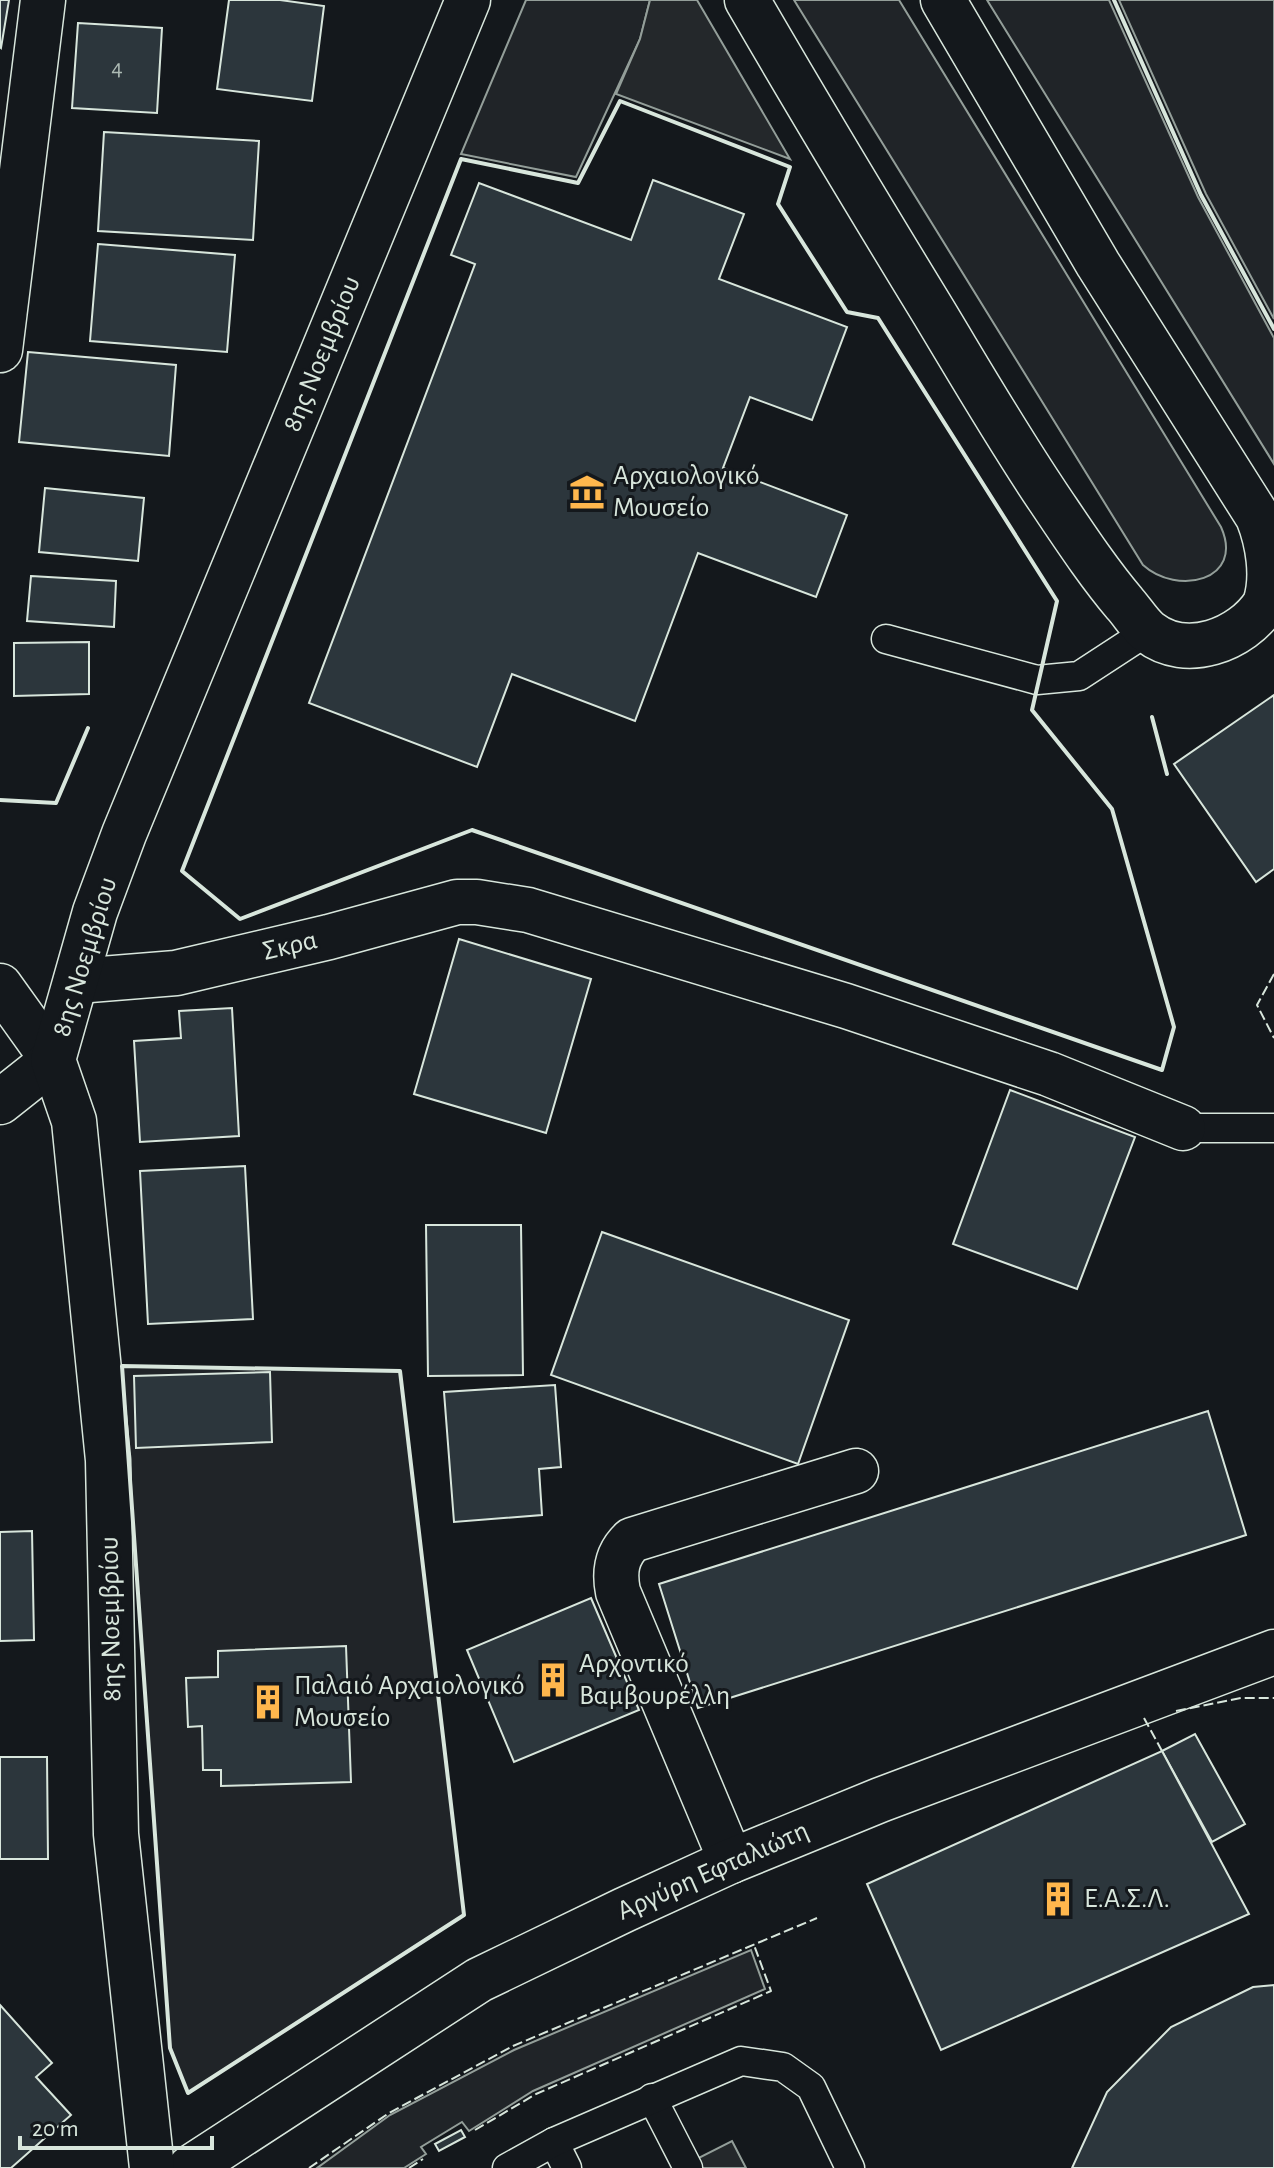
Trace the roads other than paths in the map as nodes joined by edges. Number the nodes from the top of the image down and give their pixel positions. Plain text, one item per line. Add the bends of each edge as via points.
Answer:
1 (43, 0) edge
2 (468, 0) edge
3 (747, 0) edge
4 (943, 0) edge
5 (0, 350) edge
6 (1148, 631) junction
7 (886, 639) dead end
8 (77, 981) junction
9 (0, 986) edge
10 (53, 1060) junction
11 (0, 1102) edge
12 (1183, 1128) joint
13 (1274, 1128) edge
14 (856, 1471) dead end
15 (1274, 1652) edge
16 (731, 1861) junction
17 (652, 2098) junction
18 (554, 2142) junction
19 (152, 2168) edge
20 (190, 2168) edge
21 (507, 2168) edge
22 (567, 2168) edge
23 (688, 2168) edge
24 (850, 2168) edge

1 - 5 street
2 - 8 street, 8ης Νοεμβρίου via 124,834
3 - 6 street via 1020,456 1103,578
4 - 6 street via 1098,264 1258,517 1271,550 1269,594 1248,624 1198,646 1170,643
6 - 7 lane via 1079,676 1037,680
8 - 10 street, 8ης Νοεμβρίου
8 - 12 street, Σκρα via 176,973 457,902 500,905 846,1006 1049,1074
9 - 10 street
10 - 11 street
10 - 19 street, 8ης Νοεμβρίου via 74,1121 108,1460 116,1834
12 - 13 lane
14 - 16 street via 632,1540 619,1558 618,1592
15 - 16 street, Αργύρη Εφταλιώτη
16 - 20 street, Αργύρη Εφταλιώτη via 479,1980
17 - 18 lane
17 - 23 lane
17 - 24 lane via 741,2061 783,2067 811,2087
18 - 21 lane
18 - 22 lane

